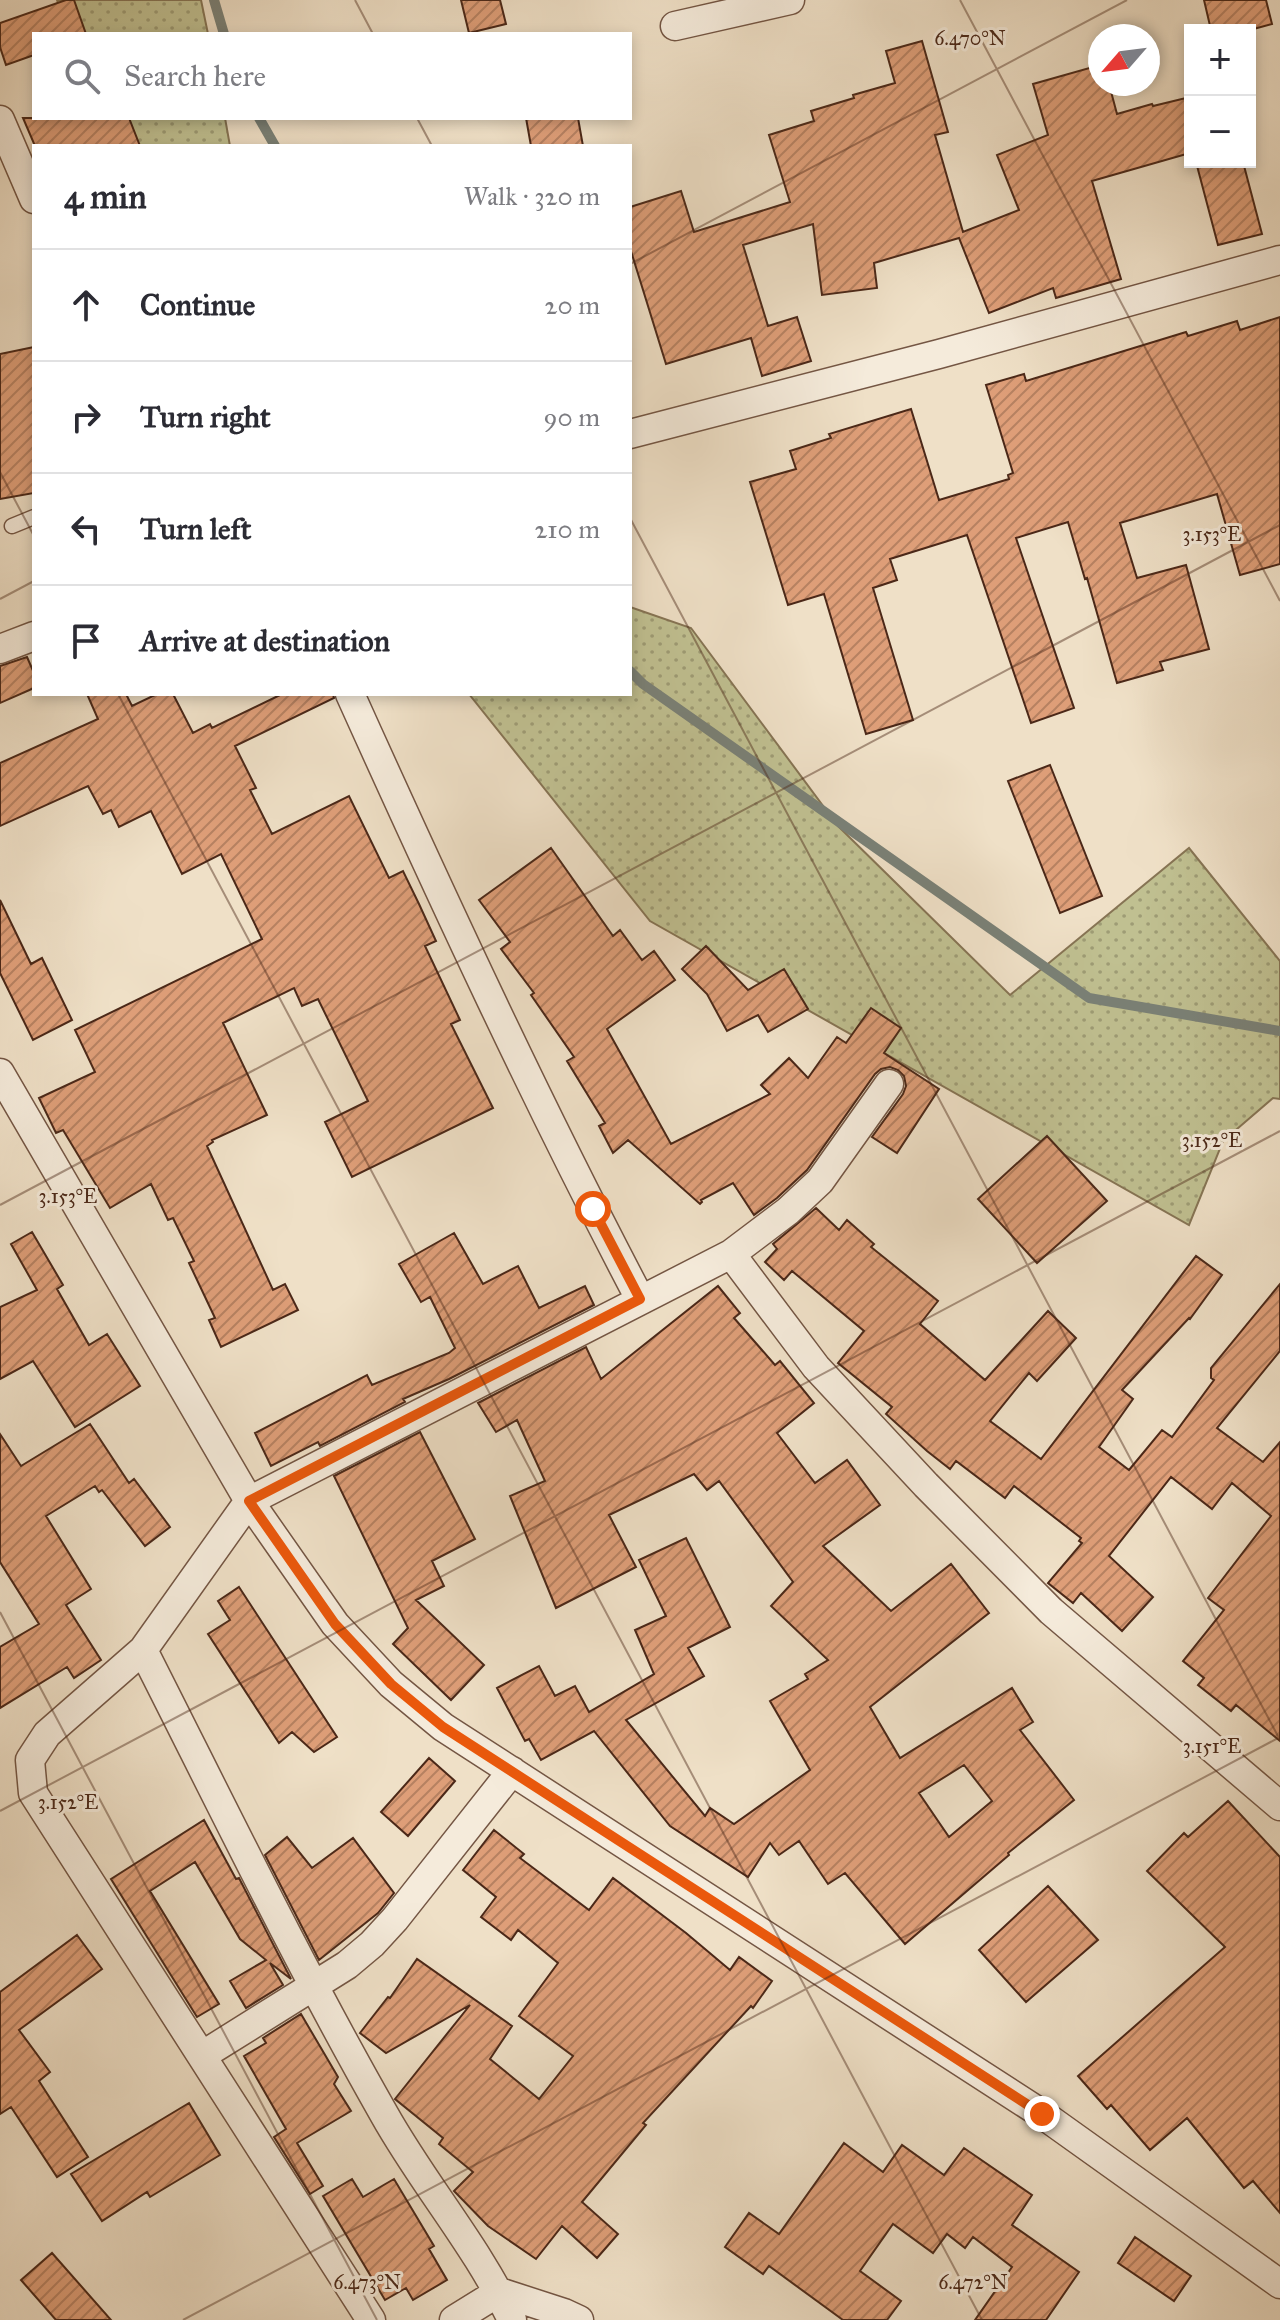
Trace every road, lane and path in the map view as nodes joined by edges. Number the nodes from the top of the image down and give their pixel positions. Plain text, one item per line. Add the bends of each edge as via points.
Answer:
1 (790, 0) edge
2 (675, 26) dead end
3 (0, 120) edge
4 (32, 194) edge
5 (1280, 260) edge
6 (632, 433) edge
7 (32, 518) edge
8 (12, 526) dead end
9 (32, 637) edge
10 (0, 649) edge
11 (351, 696) edge
12 (0, 1073) edge
13 (889, 1084) dead end
14 (731, 1254) junction
15 (640, 1299) junction
16 (249, 1501) junction
17 (143, 1650) junction
18 (512, 1771) junction
19 (1280, 1806) edge
20 (312, 1987) junction
21 (203, 2055) junction
22 (1280, 2284) edge
23 (499, 2292) junction
24 (371, 2320) edge
25 (454, 2320) edge
26 (512, 2320) edge
27 (579, 2320) edge

1 - 2 street
3 - 4 street
5 - 6 street
7 - 8 lane
9 - 10 street
11 - 15 street via 441,894
12 - 16 street
13 - 14 street via 820,1181
14 - 15 street
14 - 19 street via 816,1367 1051,1611
15 - 16 street
16 - 17 street
16 - 18 street via 335,1624 391,1684 443,1727
17 - 20 street
17 - 21 street via 47,1734 30,1760 33,1793
18 - 20 street via 380,1936
18 - 22 street via 1042,2114
20 - 21 street
20 - 23 street via 404,2150
21 - 24 street
23 - 25 street
23 - 26 street
23 - 27 street

